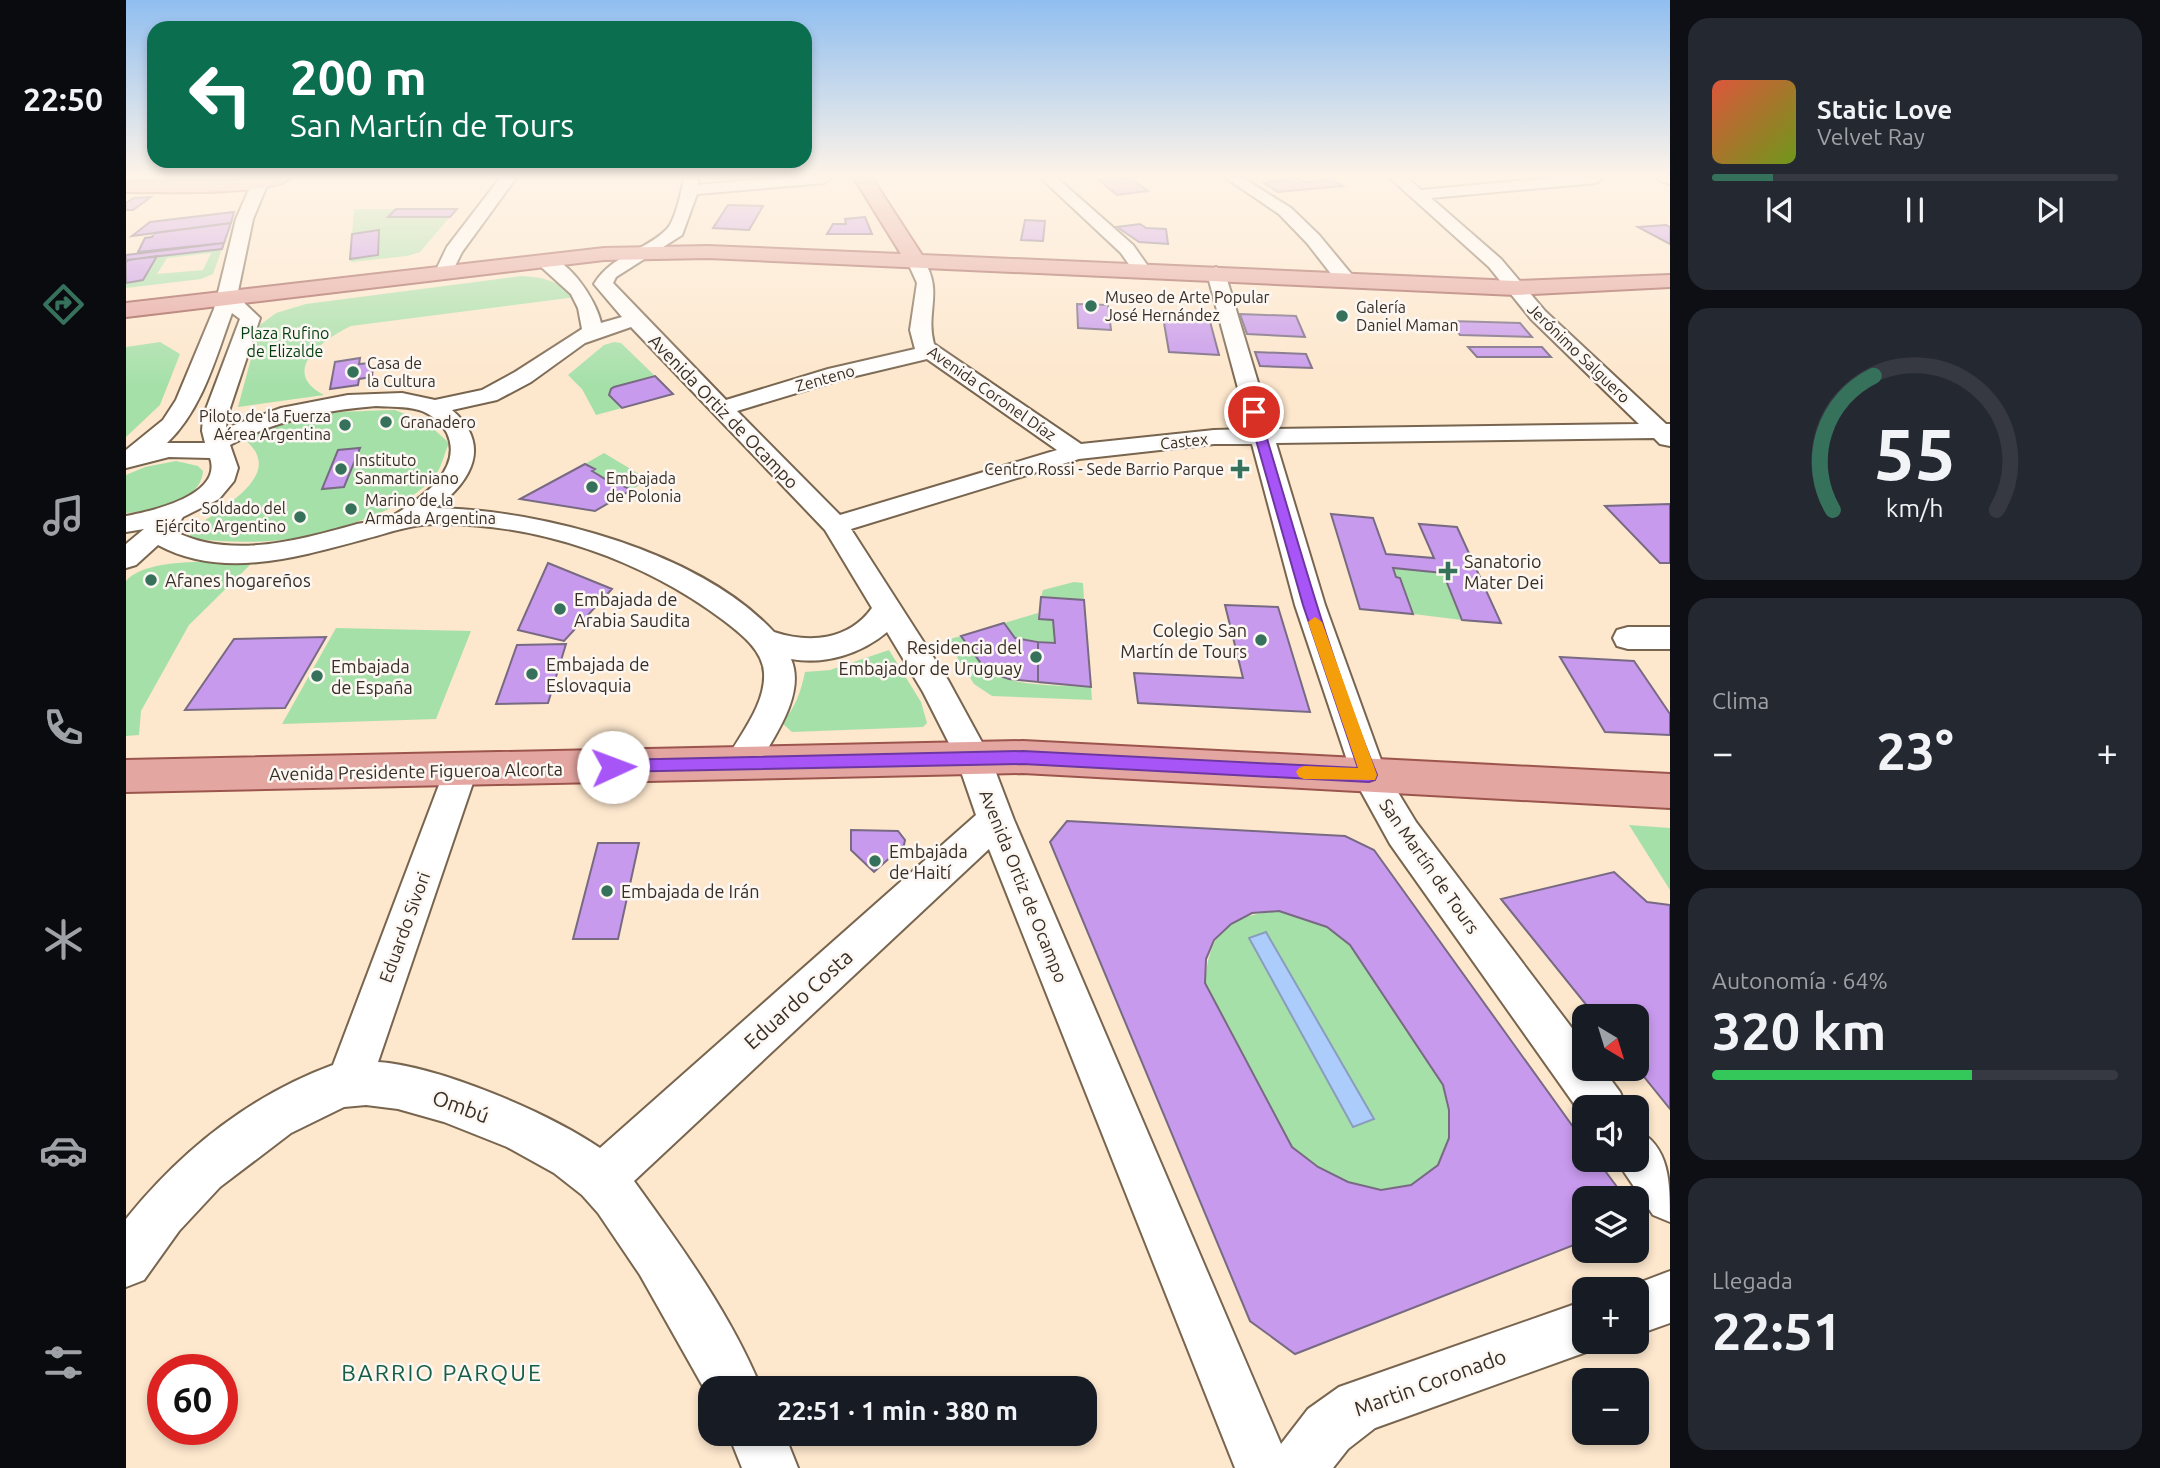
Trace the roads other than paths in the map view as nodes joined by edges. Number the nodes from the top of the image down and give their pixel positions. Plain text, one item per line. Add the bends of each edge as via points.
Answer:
1 (239, 247) edge
2 (456, 247) edge
3 (653, 247) edge
4 (907, 247) edge
5 (1125, 247) edge
6 (1319, 247) edge
7 (1476, 247) edge
8 (645, 252) junction
9 (545, 261) junction
10 (917, 263) junction
11 (1141, 270) junction
12 (444, 272) junction
13 (1216, 273) junction
14 (1346, 280) junction
15 (1670, 281) edge
16 (1515, 288) junction
17 (227, 298) junction
18 (126, 310) edge
19 (635, 320) junction
20 (592, 332) junction
21 (929, 352) junction
22 (433, 407) junction
23 (722, 408) junction
24 (1666, 434) edge
25 (1260, 436) junction
26 (218, 447) junction
27 (1076, 452) junction
28 (126, 461) edge
29 (185, 508) junction
30 (403, 518) junction
31 (126, 524) edge
32 (835, 525) junction
33 (155, 532) junction
34 (126, 559) edge
35 (887, 609) junction
36 (1628, 638) dead end
37 (1670, 638) edge
38 (764, 640) junction
39 (973, 757) junction
40 (741, 764) junction
41 (460, 771) junction
42 (1369, 775) junction
43 (126, 776) edge
44 (1670, 791) edge
45 (996, 820) junction
46 (348, 1084) junction
47 (1594, 1095) edge
48 (1649, 1170) edge
49 (601, 1179) junction
50 (1670, 1199) edge
51 (126, 1262) edge
52 (1670, 1297) edge
53 (1649, 1304) edge
54 (1572, 1331) edge
55 (727, 1376) edge
56 (761, 1446) edge
57 (770, 1468) edge
58 (1262, 1468) edge
59 (1298, 1468) edge

1 - 17 street
2 - 12 street
3 - 8 street
4 - 10 main road, Avenida Coronel Díaz
5 - 11 street
6 - 14 street
7 - 16 street, Jerónimo Salguero
8 - 9 main road
8 - 10 main road
8 - 19 street, Avenida Ortiz de Ocampo via 609,274 603,284
9 - 12 main road
9 - 20 street via 587,302
10 - 11 main road
10 - 21 street, Avenida Coronel Díaz via 926,283 920,330
11 - 13 main road
12 - 17 main road
13 - 14 main road
13 - 25 street, San Martín de Tours
14 - 16 main road
15 - 16 main road
16 - 24 street, Jerónimo Salguero
17 - 18 main road
17 - 26 street via 250,318 215,417
17 - 28 street via 182,412 164,435
19 - 20 street
19 - 23 street, Avenida Ortiz de Ocampo
20 - 22 street via 506,387 469,401
21 - 23 street, Zenteno
21 - 27 street, Avenida Coronel Díaz
22 - 26 street via 381,401 297,410 250,424
22 - 30 street via 457,430 462,460 452,481 425,506
23 - 32 street, Avenida Ortiz de Ocampo
24 - 25 street, Castex
25 - 27 street, Castex
25 - 42 street, San Martín de Tours via 1310,605
26 - 28 street via 175,449
26 - 29 street via 227,465 223,480
27 - 32 street, Castex
29 - 31 street
29 - 33 street
30 - 33 street via 327,541 252,552 190,550
30 - 38 street via 461,517 580,538 668,571 728,608
32 - 35 street, Avenida Ortiz de Ocampo
33 - 34 street
35 - 38 street via 864,635 837,647 791,649
35 - 39 street, Avenida Ortiz de Ocampo via 937,688
36 - 37 street
38 - 40 street via 777,660 779,688
39 - 40 main road, Avenida Presidente Figueroa Alcorta
39 - 42 main road, Avenida Presidente Figueroa Alcorta
39 - 45 street, Avenida Ortiz de Ocampo
40 - 41 main road, Avenida Presidente Figueroa Alcorta
41 - 43 main road, Avenida Presidente Figueroa Alcorta
41 - 46 street, Eduardo Sivori
42 - 44 main road, Avenida Presidente Figueroa Alcorta
42 - 47 street, San Martín de Tours via 1403,833
45 - 49 street, Eduardo Costa
45 - 58 street, Avenida Ortiz de Ocampo
46 - 49 street, Ombú via 415,1090 500,1120 555,1146
46 - 51 street, Ombú via 291,1107 241,1139 183,1190
48 - 50 street
49 - 55 street, Ombú via 654,1248
52 - 53 street
54 - 59 street, Martin Coronado via 1358,1406 1328,1429
56 - 57 street

